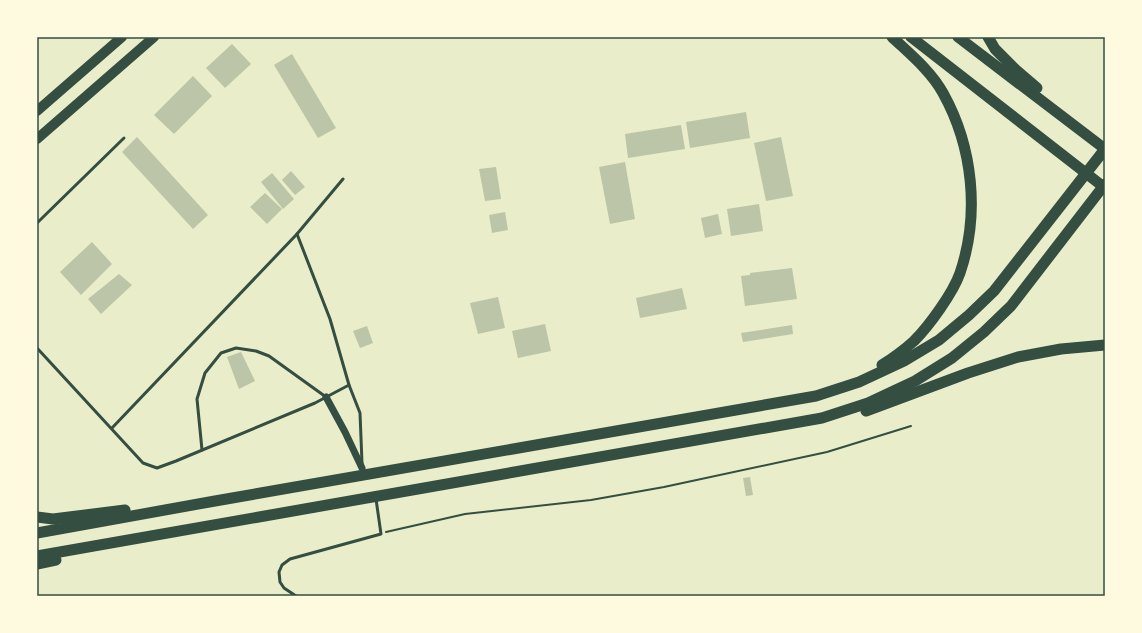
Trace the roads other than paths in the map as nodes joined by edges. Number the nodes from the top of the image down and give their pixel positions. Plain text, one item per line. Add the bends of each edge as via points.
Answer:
1 (122, 37) edge
2 (154, 37) edge
3 (892, 37) edge
4 (911, 37) edge
5 (958, 37) edge
6 (988, 37) edge
7 (37, 110) edge
8 (124, 138) dead end
9 (37, 139) edge
10 (1105, 145) edge
11 (1105, 149) edge
12 (343, 179) dead end
13 (1105, 184) edge
14 (1105, 188) edge
15 (37, 223) edge
16 (297, 234) junction
17 (1105, 345) edge
18 (37, 348) edge
19 (349, 385) junction
20 (326, 397) junction
21 (739, 410) junction
22 (112, 428) junction
23 (743, 432) junction
24 (202, 450) junction
25 (363, 472) junction
26 (376, 497) junction
27 (215, 501) junction
28 (37, 517) edge
29 (213, 526) junction
30 (37, 534) edge
31 (37, 556) edge
32 (37, 564) edge
33 (296, 596) edge

1 - 7 highway
2 - 9 highway
3 - 21 highway via 925,68 943,92 964,145 972,205 967,248 959,275 947,298 914,340 884,364 850,381 816,392
4 - 14 highway
5 - 11 highway
6 - 10 highway via 995,49 1016,70
8 - 15 lane
11 - 21 highway via 994,291 939,340 904,361 860,382 816,396
12 - 16 lane
13 - 23 highway via 1011,306 952,358 915,381 868,403 822,418
16 - 19 lane via 330,319
16 - 22 lane
17 - 23 highway via 1061,349 1018,357 871,409 822,421
18 - 22 lane
19 - 20 lane
19 - 25 lane via 360,414
20 - 24 lane
20 - 24 lane via 269,356 236,348 220,353 205,373 197,399
20 - 25 street
21 - 25 highway
22 - 24 lane via 144,463 157,468
23 - 26 highway
25 - 27 highway
26 - 29 highway
26 - 33 lane via 380,534 290,559 282,565 278,572 280,582
27 - 28 highway via 53,519
27 - 30 highway
29 - 31 highway
29 - 32 highway

